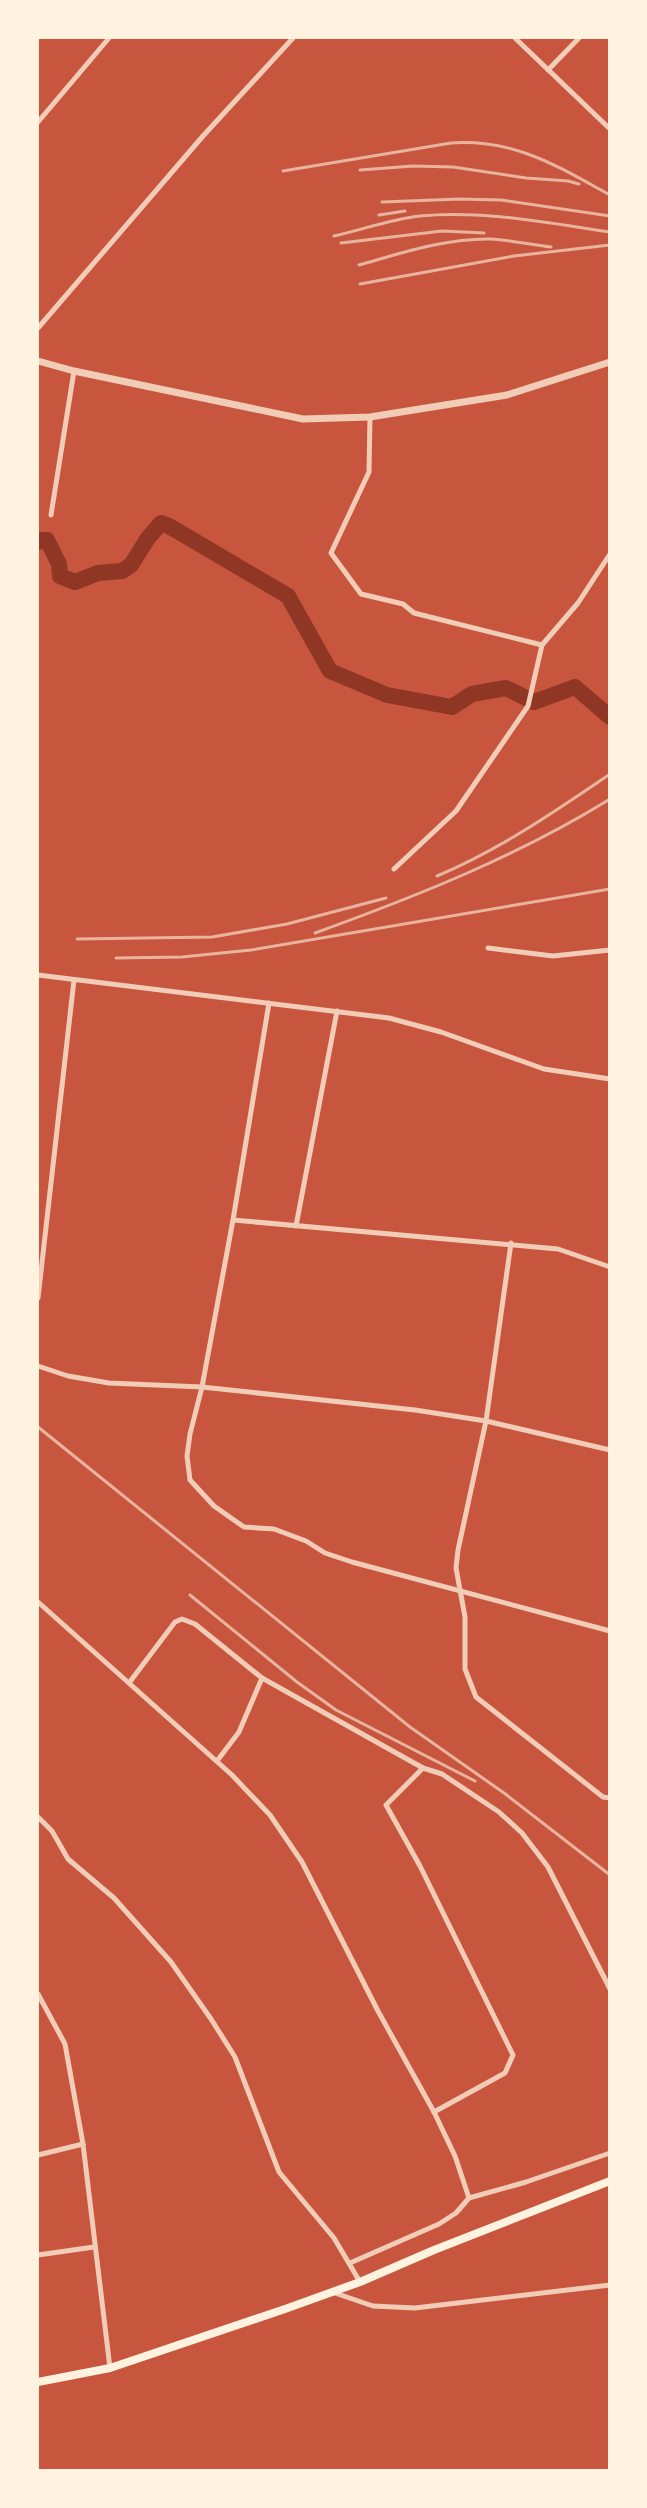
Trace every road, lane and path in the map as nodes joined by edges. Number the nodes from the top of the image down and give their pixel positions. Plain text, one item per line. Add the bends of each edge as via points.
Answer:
1 (109, 38) edge
2 (293, 38) edge
3 (514, 38) edge
4 (579, 38) edge
5 (548, 70) junction
6 (38, 122) edge
7 (609, 129) edge
8 (38, 328) edge
9 (38, 361) edge
10 (609, 362) edge
11 (74, 371) junction
12 (370, 417) junction
13 (51, 515) dead end
14 (609, 554) edge
15 (542, 645) junction
16 (394, 869) dead end
17 (488, 948) dead end
18 (609, 950) edge
19 (38, 975) edge
20 (74, 980) junction
21 (269, 1003) junction
22 (337, 1011) junction
23 (609, 1079) edge
24 (233, 1220) junction
25 (296, 1226) junction
26 (511, 1243) junction
27 (609, 1267) edge
28 (38, 1298) edge
29 (38, 1366) edge
30 (202, 1387) junction
31 (486, 1421) junction
32 (609, 1450) edge
33 (461, 1592) junction
34 (38, 1602) edge
35 (609, 1631) edge
36 (262, 1678) junction
37 (129, 1683) junction
38 (218, 1761) junction
39 (423, 1768) junction
40 (609, 1798) edge
41 (38, 1817) edge
42 (609, 1989) edge
43 (38, 1996) edge
44 (434, 2112) junction
45 (83, 2144) junction
46 (609, 2153) edge
47 (38, 2155) edge
48 (609, 2181) edge
49 (470, 2198) junction
50 (94, 2247) junction
51 (38, 2255) edge
52 (350, 2262) junction
53 (360, 2282) junction
54 (609, 2285) edge
55 (331, 2292) junction
56 (110, 2368) junction
57 (38, 2382) edge

1 - 6 street
2 - 8 street
3 - 5 street
4 - 5 street
5 - 7 street
9 - 11 street
10 - 12 street via 507,395
11 - 12 street via 303,419
11 - 13 street
12 - 15 street via 369,472 331,553 361,594 403,604 414,614
14 - 15 street via 578,603
15 - 16 street via 528,706 456,811
17 - 18 street via 553,956
19 - 20 street
20 - 21 street
20 - 28 street
21 - 22 street
21 - 24 street
22 - 23 street via 389,1018 441,1032 544,1069
22 - 25 street
24 - 25 street
24 - 30 street
25 - 26 street
26 - 27 street via 558,1249
26 - 31 street
29 - 30 street via 109,1383
30 - 31 street
30 - 33 street via 187,1456 190,1480 214,1506 244,1527 273,1529 351,1562
31 - 32 street
31 - 33 street via 458,1550 456,1568
33 - 35 street
33 - 40 street via 465,1669 476,1697
34 - 37 street
36 - 37 street via 195,1624 182,1619 175,1622
36 - 38 street via 239,1732
36 - 39 street
37 - 38 street
38 - 44 street via 270,1815 302,1862
39 - 42 street via 442,1774 499,1812 522,1833 548,1867
39 - 44 street via 386,1805 513,2055 505,2073
41 - 52 street via 52,1831 68,1859 114,1898 171,1962 211,2019 235,2056 279,2172
43 - 45 street via 65,2044
44 - 49 street
45 - 47 street
45 - 50 street
46 - 49 street
48 - 53 main road
49 - 52 street via 439,2224
50 - 51 street
50 - 56 street
52 - 53 street
53 - 55 main road
54 - 55 street via 415,2308 373,2306
55 - 56 main road
56 - 57 main road

